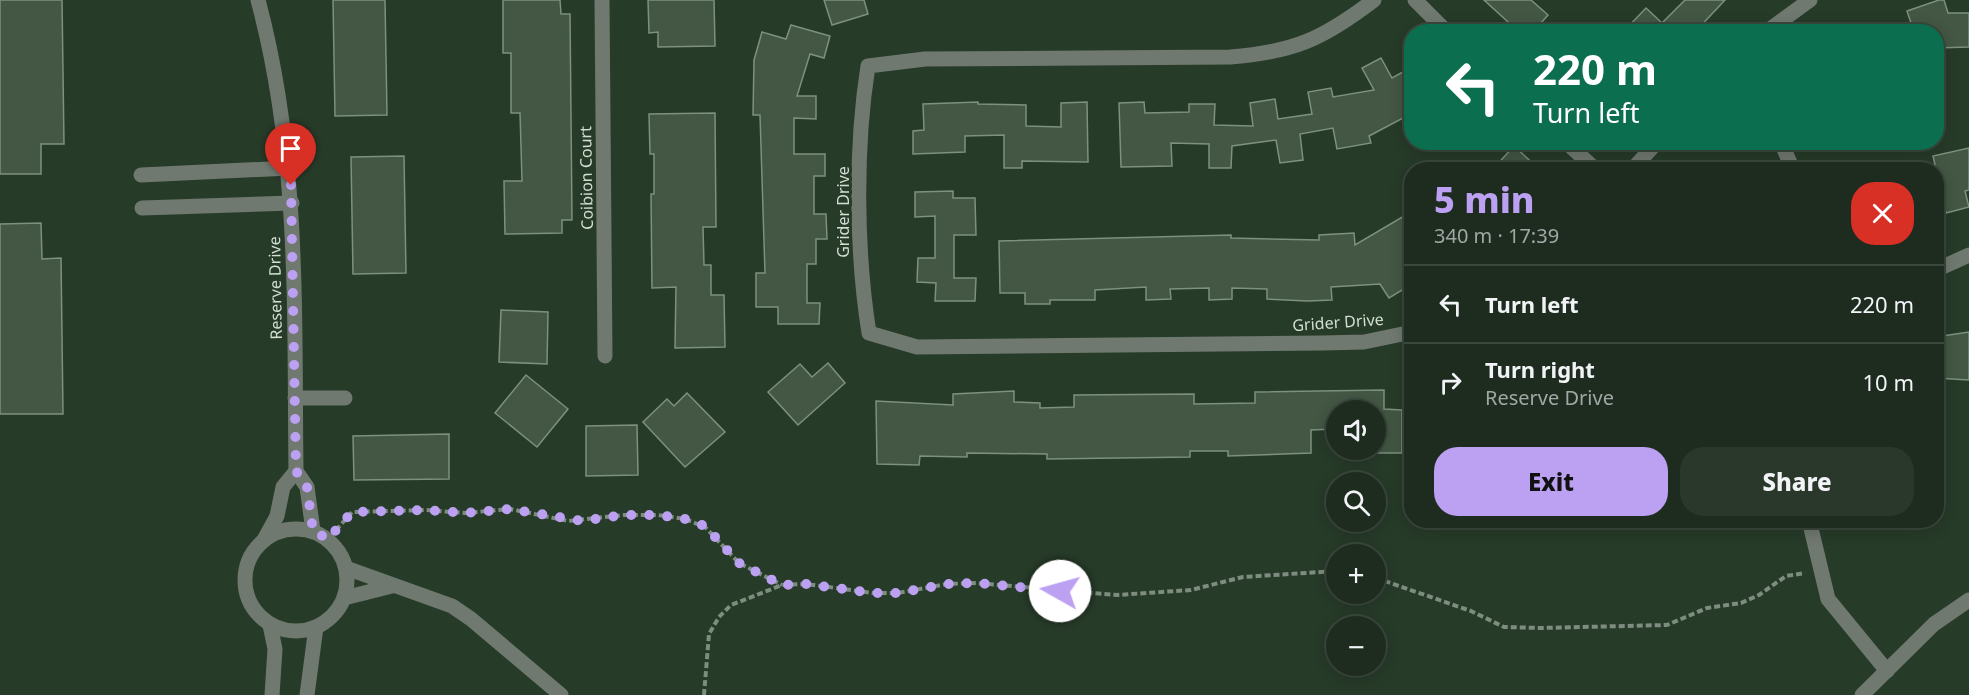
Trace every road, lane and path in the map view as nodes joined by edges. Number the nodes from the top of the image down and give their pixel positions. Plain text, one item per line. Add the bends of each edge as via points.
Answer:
1 (258, 0) edge
2 (602, 0) edge
3 (1374, 0) edge
4 (1415, 0) edge
5 (1810, 0) edge
6 (1439, 24) edge
7 (1777, 24) edge
8 (1575, 150) edge
9 (1650, 150) edge
10 (1587, 162) edge
11 (1639, 162) edge
12 (289, 168) junction
13 (141, 175) dead end
14 (292, 203) junction
15 (142, 208) dead end
16 (1969, 255) edge
17 (1944, 266) edge
18 (1404, 334) edge
19 (605, 356) dead end
20 (295, 398) junction
21 (345, 398) dead end
22 (296, 471) junction
23 (1811, 528) edge
24 (313, 531) junction
25 (264, 539) junction
26 (328, 539) junction
27 (346, 568) junction
28 (1821, 571) junction
29 (1326, 573) edge
30 (1386, 581) edge
31 (782, 585) junction
32 (392, 586) junction
33 (344, 598) junction
34 (1969, 600) edge
35 (270, 625) junction
36 (316, 627) junction
37 (1887, 670) junction
38 (272, 695) edge
39 (307, 695) edge
40 (561, 695) edge
41 (704, 695) edge
42 (1862, 695) edge

1 - 12 street, Reserve Drive via 277,82
2 - 19 street, Coibion Court
3 - 18 street, Grider Drive via 1323,35 1266,54 925,59 868,66 860,117 861,285 869,333 917,347 1332,343 1364,342
4 - 6 street
5 - 7 street
8 - 10 street
9 - 11 street
12 - 13 street
12 - 14 street, Reserve Drive
14 - 15 street
14 - 20 street, Reserve Drive
16 - 17 street
20 - 21 street
20 - 22 street, Reserve Drive
22 - 24 street, Reserve Drive via 307,487
22 - 25 street via 283,487 277,516
23 - 28 street
24 - 25 street via 296,528
24 - 26 street
25 - 35 street via 252,551 245,567 244,584 252,607
26 - 27 street
26 - 31 path via 352,512 465,513 510,509 582,521 658,515 705,526 739,563
27 - 32 street
27 - 33 street
28 - 30 path via 1786,576 1741,603 1707,608 1667,625 1504,627 1471,611
28 - 37 street via 1828,599
29 - 31 path via 1243,577 1191,590 1118,594 976,583 898,593
31 - 41 path via 731,605 719,617 709,634
32 - 33 street
32 - 40 street via 453,606
33 - 36 street via 338,610
34 - 37 street via 1934,624
35 - 36 street via 285,631
35 - 38 street via 275,649
36 - 39 street
37 - 42 street

